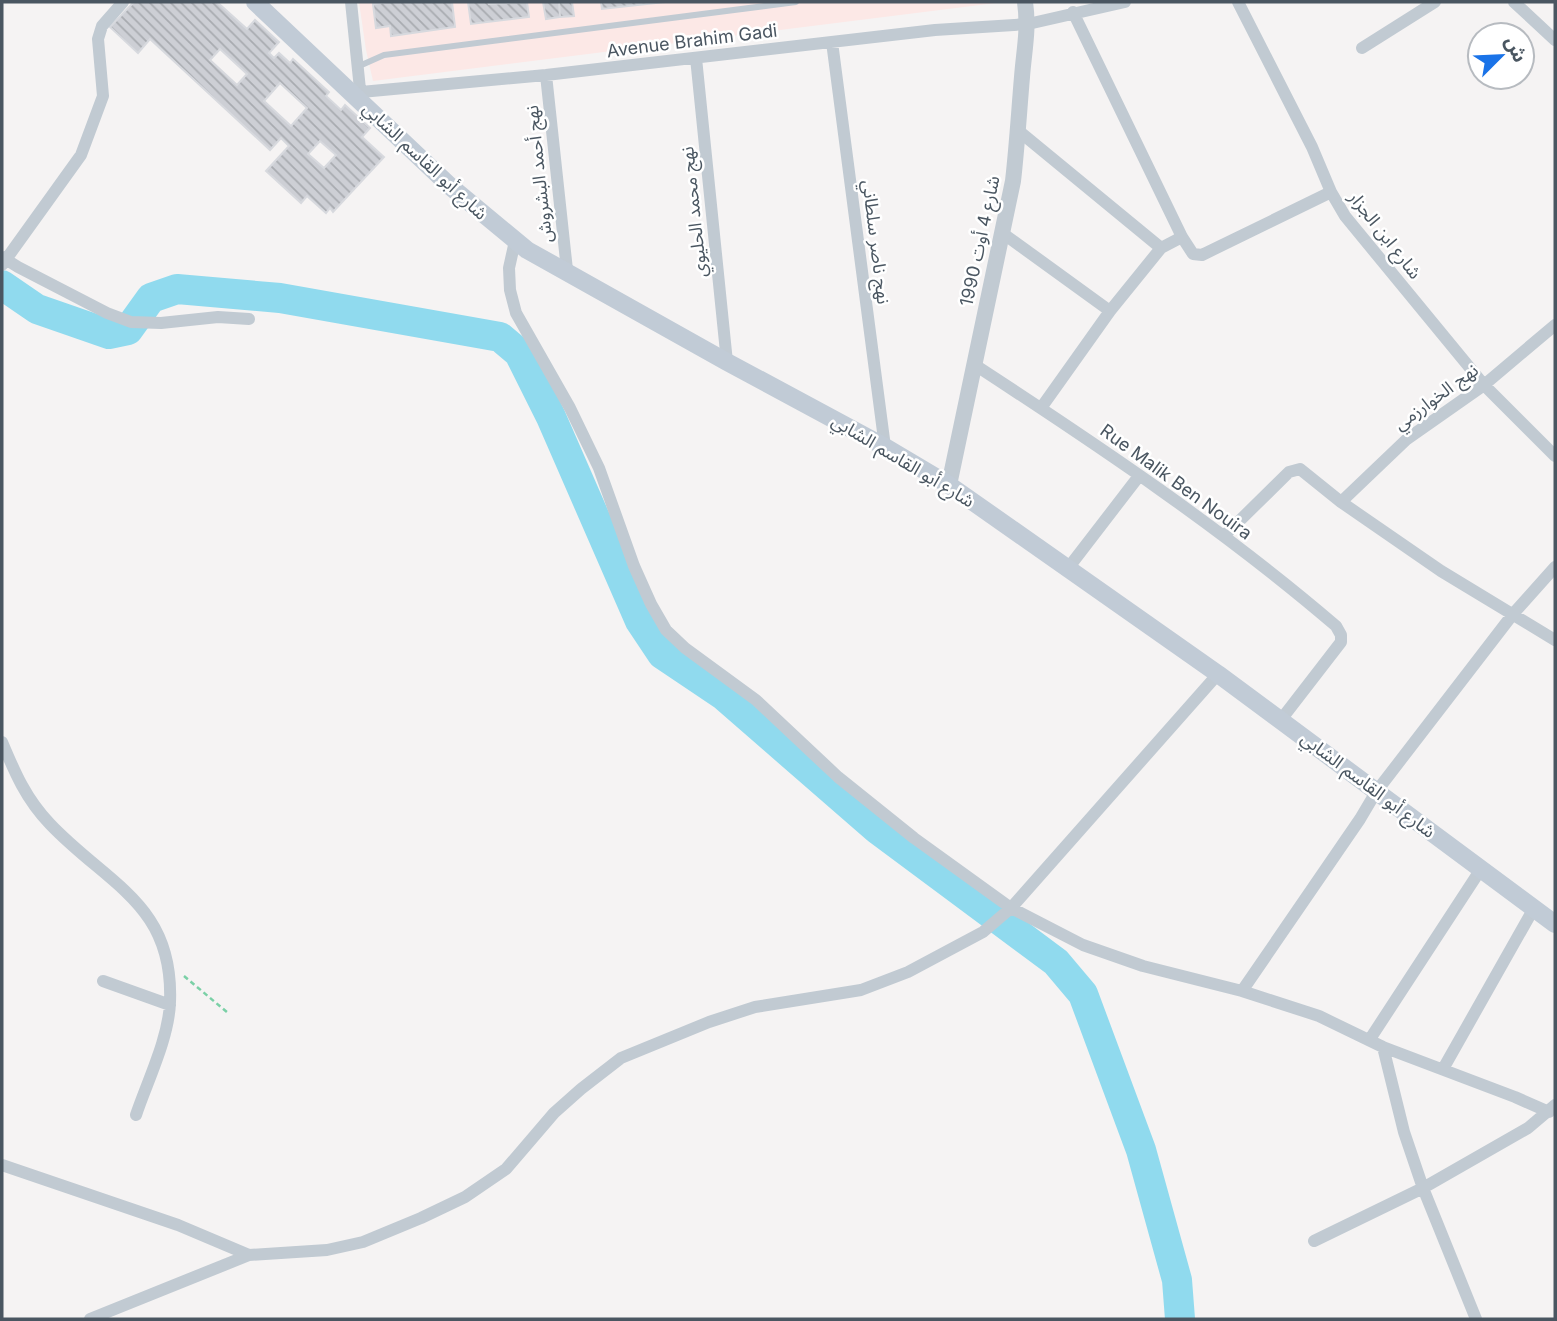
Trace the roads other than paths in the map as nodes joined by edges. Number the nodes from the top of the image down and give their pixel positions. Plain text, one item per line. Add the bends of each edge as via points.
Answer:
1 (123, 2) edge
2 (255, 2) edge
3 (351, 2) edge
4 (796, 2) edge
5 (1025, 2) edge
6 (1125, 2) edge
7 (1238, 2) edge
8 (1435, 2) edge
9 (1514, 2) edge
10 (1073, 12) junction
11 (1028, 24) junction
12 (1555, 40) edge
13 (832, 42) junction
14 (1362, 48) dead end
15 (696, 58) junction
16 (357, 67) junction
17 (547, 75) junction
18 (361, 97) junction
19 (1020, 132) junction
20 (1331, 192) junction
21 (1001, 232) junction
22 (1182, 237) junction
23 (515, 241) junction
24 (1161, 248) junction
25 (3, 260) edge
26 (567, 270) junction
27 (1110, 311) junction
28 (248, 319) dead end
29 (1555, 325) edge
30 (727, 362) junction
31 (975, 365) junction
32 (1485, 385) junction
33 (1041, 408) junction
34 (885, 447) junction
35 (1555, 456) edge
36 (1139, 475) junction
37 (949, 485) junction
38 (1341, 502) junction
39 (1224, 537) junction
40 (1555, 567) edge
41 (1069, 568) junction
42 (1513, 614) junction
43 (1555, 640) edge
44 (1218, 674) junction
45 (1280, 720) junction
46 (2, 741) edge
47 (1376, 792) junction
48 (1480, 869) junction
49 (1534, 908) junction
50 (1006, 912) junction
51 (1555, 924) edge
52 (103, 981) dead end
53 (1242, 991) junction
54 (170, 1005) junction
55 (1370, 1040) junction
56 (1383, 1046) junction
57 (1443, 1069) junction
58 (1552, 1108) edge
59 (135, 1115) dead end
60 (2, 1165) edge
61 (1423, 1188) junction
62 (1314, 1241) dead end
63 (249, 1255) junction
64 (90, 1319) edge
65 (1476, 1319) edge

1 - 25 street via 102,26 98,38 103,96 82,155
2 - 18 main road, شارع أبو القاسم الشابي
3 - 16 street
4 - 16 lane via 384,55
5 - 11 street, شارع 4 أوت 1990
6 - 10 street, Avenue Brahim Gadi
7 - 20 street, شارع ابن الجزار
8 - 14 street
9 - 12 street
10 - 11 street, Avenue Brahim Gadi
10 - 22 street
11 - 13 street, Avenue Brahim Gadi
11 - 19 street, شارع 4 أوت 1990
13 - 15 street, Avenue Brahim Gadi
13 - 34 street, نهج ناصر سلطاني
15 - 17 street, Avenue Brahim Gadi
15 - 30 street, نهج محمد الحليوي
16 - 18 street
17 - 18 street, Avenue Brahim Gadi
17 - 26 street, نهج أحمد البشروش
18 - 23 main road, شارع أبو القاسم الشابي via 451,187
19 - 21 street, شارع 4 أوت 1990
19 - 24 street
20 - 22 street via 1202,255 1193,254
20 - 32 street, شارع ابن الجزار via 1345,216
21 - 27 street
21 - 31 street, شارع 4 أوت 1990
22 - 24 street
23 - 26 main road, شارع أبو القاسم الشابي
23 - 50 street via 509,279 516,313 599,468 634,566 666,630 756,700 838,777
24 - 27 street
25 - 28 street via 131,321
26 - 30 main road, شارع أبو القاسم الشابي
27 - 33 street
29 - 32 street, نهج الخوارزمي
30 - 34 main road, شارع أبو القاسم الشابي
31 - 33 street, Rue Malik Ben Nouira
31 - 37 street, شارع 4 أوت 1990
32 - 35 street, شارع ابن الجزار
32 - 38 street, نهج الخوارزمي via 1407,439
33 - 36 street, Rue Malik Ben Nouira
34 - 37 main road, شارع أبو القاسم الشابي
36 - 39 street, Rue Malik Ben Nouira
36 - 41 street
37 - 41 main road, شارع أبو القاسم الشابي
38 - 39 street via 1304,471 1294,470
38 - 42 street via 1440,571
39 - 45 street, Rue Malik Ben Nouira via 1336,626 1341,635 1341,642
40 - 42 street
41 - 44 main road, شارع أبو القاسم الشابي
42 - 43 street
42 - 47 street
44 - 45 main road, شارع أبو القاسم الشابي
44 - 50 street
45 - 47 main road, شارع أبو القاسم الشابي
46 - 54 street via 35,807 150,919 164,945
47 - 48 main road, شارع أبو القاسم الشابي
47 - 53 street
48 - 49 main road, شارع أبو القاسم الشابي
48 - 55 street
49 - 51 main road, شارع أبو القاسم الشابي
49 - 57 street
50 - 53 street via 1083,945
50 - 63 street via 983,932 908,972 861,990 755,1007 621,1058 554,1114 506,1169 465,1197 421,1218 363,1242 327,1250
52 - 54 street
53 - 55 street via 1319,1016
54 - 59 street
55 - 56 street
56 - 57 street
56 - 61 street
57 - 58 street
58 - 61 street via 1528,1128
60 - 63 street via 178,1225
61 - 62 street
61 - 65 street
63 - 64 street

